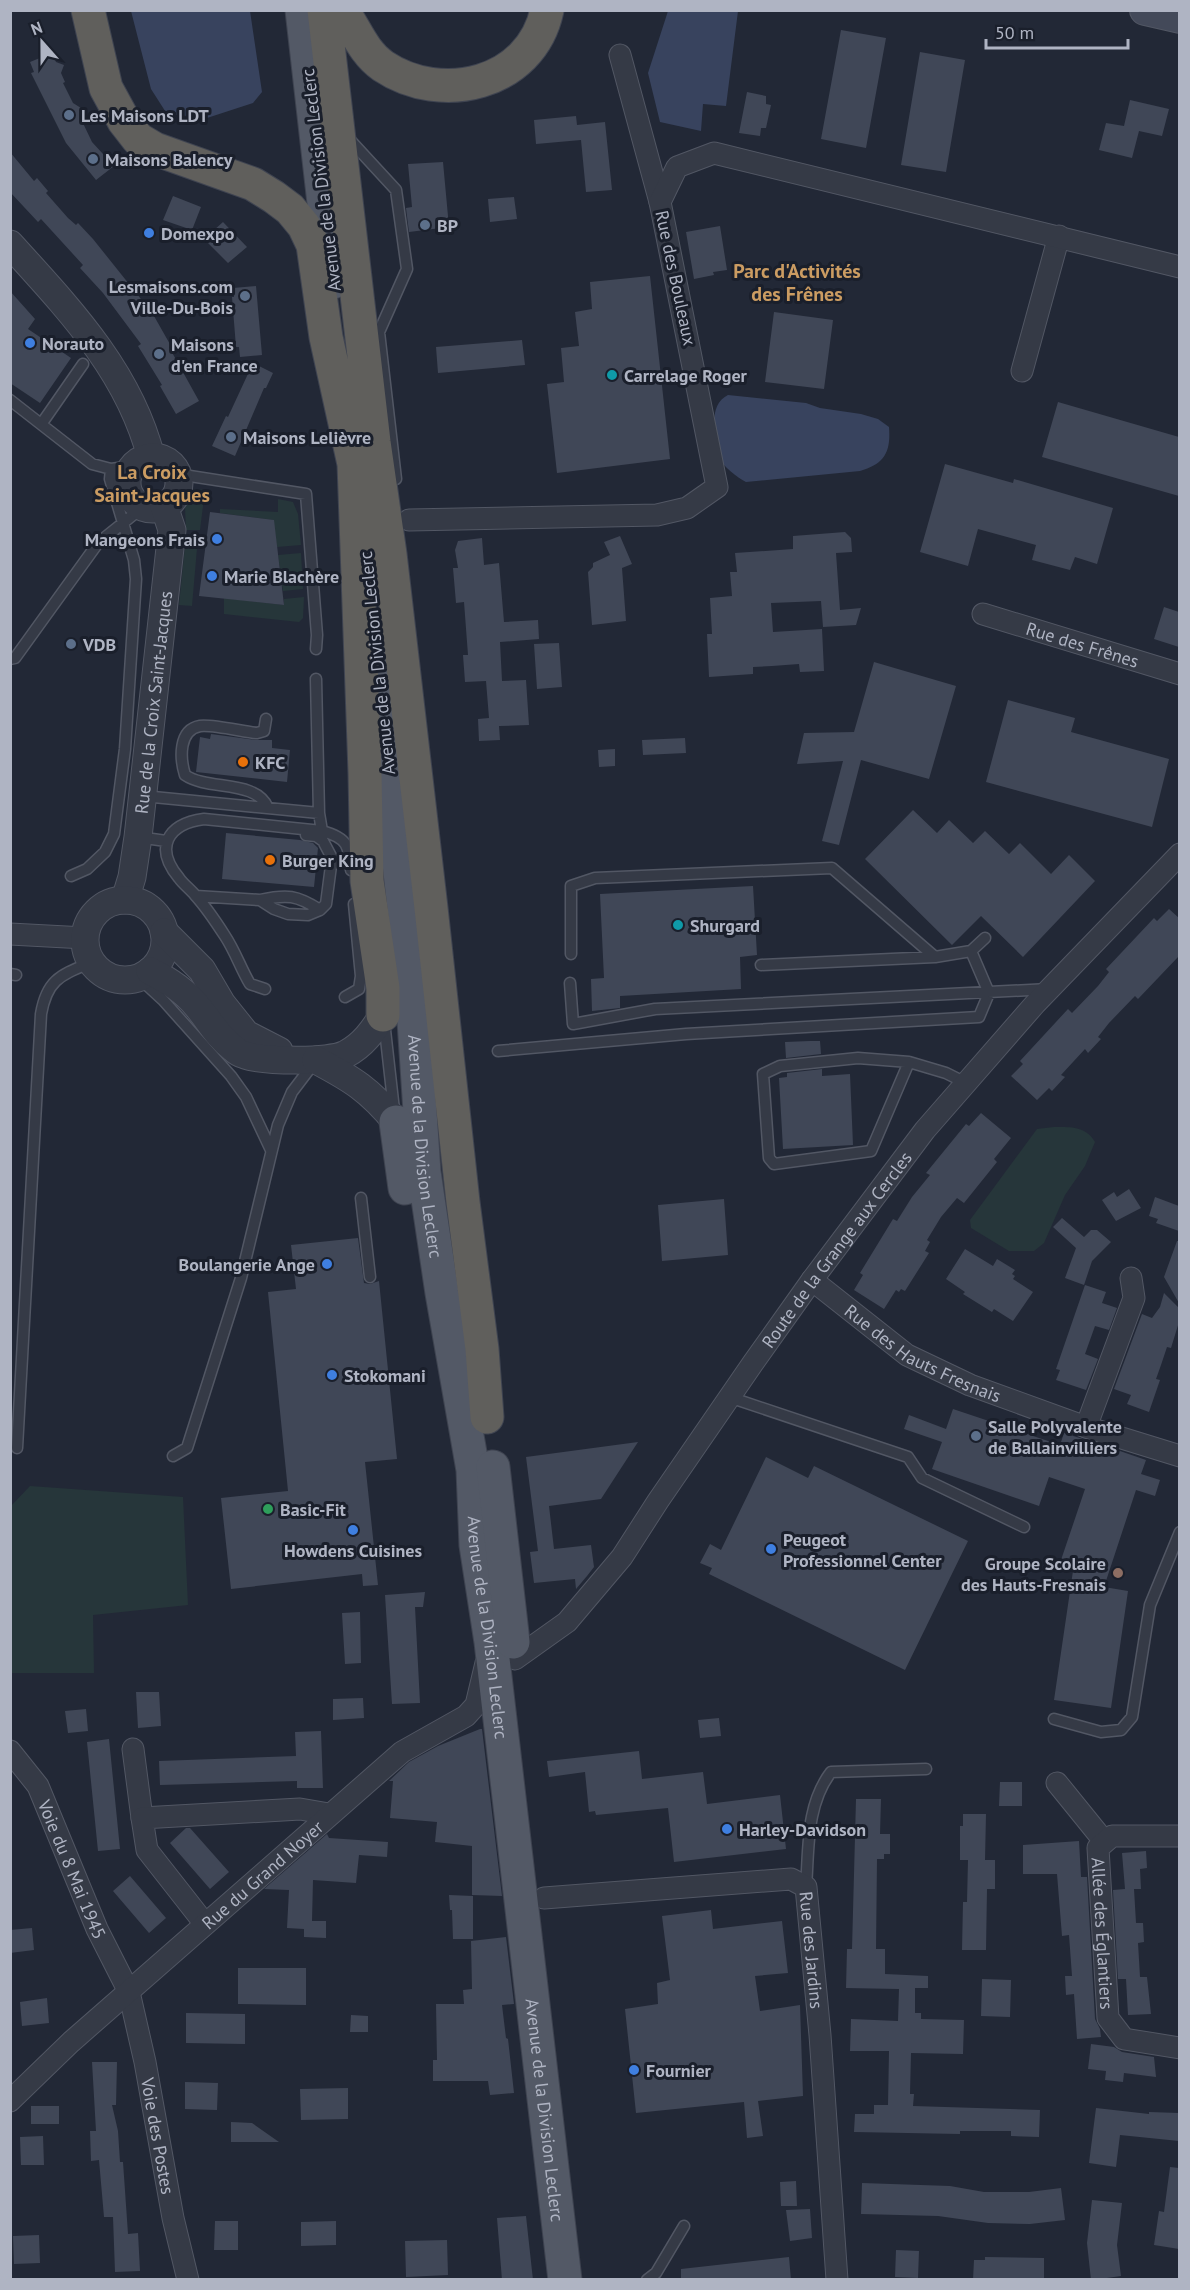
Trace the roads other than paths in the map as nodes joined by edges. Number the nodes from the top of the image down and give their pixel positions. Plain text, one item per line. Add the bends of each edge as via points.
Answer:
1 (88, 10) edge
2 (302, 10) edge
3 (324, 10) edge
4 (342, 10) edge
5 (547, 10) edge
6 (1145, 10) edge
7 (1179, 18) edge
8 (620, 55) dead end
9 (339, 127) junction
10 (660, 202) junction
11 (1059, 236) junction
12 (10, 244) edge
13 (1179, 267) edge
14 (372, 340) junction
15 (83, 364) dead end
16 (1022, 371) dead end
17 (10, 400) edge
18 (42, 423) junction
19 (131, 464) junction
20 (354, 464) junction
21 (177, 474) junction
22 (397, 495) dead end
23 (143, 512) junction
24 (404, 522) dead end
25 (983, 614) dead end
26 (316, 649) dead end
27 (13, 658) edge
28 (143, 667) junction
29 (1179, 674) edge
30 (316, 679) dead end
31 (266, 719) dead end
32 (142, 796) junction
33 (268, 808) junction
34 (319, 813) junction
35 (222, 821) junction
36 (322, 831) junction
37 (138, 837) junction
38 (166, 841) junction
39 (1175, 864) edge
40 (440, 875) dead end
41 (70, 876) dead end
42 (196, 896) junction
43 (125, 900) junction
44 (260, 900) junction
45 (431, 908) junction
46 (320, 910) junction
47 (164, 932) junction
48 (10, 934) edge
49 (985, 938) dead end
50 (88, 950) junction
51 (971, 951) junction
52 (571, 954) dead end
53 (935, 957) junction
54 (761, 965) dead end
55 (144, 974) junction
56 (570, 983) dead end
57 (265, 989) dead end
58 (1049, 989) junction
59 (989, 993) junction
60 (345, 997) dead end
61 (383, 1015) junction
62 (498, 1051) dead end
63 (304, 1060) junction
64 (909, 1062) junction
65 (966, 1083) junction
66 (396, 1122) junction
67 (271, 1150) junction
68 (361, 1198) dead end
69 (370, 1277) dead end
70 (1131, 1278) dead end
71 (812, 1280) junction
72 (729, 1397) junction
73 (487, 1417) joint
74 (1086, 1427) junction
75 (17, 1448) dead end
76 (173, 1456) dead end
77 (1179, 1456) edge
78 (1024, 1527) dead end
79 (1179, 1532) edge
80 (476, 1545) junction
81 (503, 1650) junction
82 (1054, 1719) dead end
83 (133, 1749) dead end
84 (10, 1751) edge
85 (926, 1769) dead end
86 (1057, 1783) dead end
87 (329, 1814) junction
88 (142, 1818) junction
89 (1179, 1836) edge
90 (1104, 1841) junction
91 (806, 1887) junction
92 (544, 1898) junction
93 (205, 1924) junction
94 (129, 1992) junction
95 (1179, 2048) edge
96 (10, 2101) edge
97 (684, 2226) dead end
98 (188, 2280) edge
99 (565, 2280) edge
100 (588, 2280) edge
101 (647, 2280) edge
102 (837, 2280) edge

1 - 20 highway via 106,88 138,139 155,149 253,184 290,209 304,226 313,245 326,337
2 - 20 main road, Avenue de la Division Leclerc
3 - 9 highway, Avenue de la Division Leclerc
4 - 5 highway via 368,53 382,65 399,76 441,87 463,86 506,69 537,37
6 - 7 main road
8 - 10 street
9 - 14 highway, Avenue de la Division Leclerc
9 - 14 lane via 396,190 407,269
10 - 11 street, Rue des Bouleaux via 677,167 714,153
10 - 24 street, Rue des Bouleaux via 717,487 687,508 657,515
11 - 13 street, Rue des Bouleaux
11 - 16 street
12 - 19 street via 79,321 126,391 146,435
14 - 22 lane
14 - 45 highway, Avenue de la Division Leclerc via 374,442
15 - 18 lane
17 - 18 lane
18 - 19 lane via 92,464
19 - 21 street via 162,459
19 - 23 street via 128,489
20 - 61 highway via 367,881 383,988
20 - 80 main road, Avenue de la Division Leclerc via 410,961 424,1172 473,1470
21 - 23 street via 176,495
21 - 26 lane via 306,494
23 - 27 lane via 98,543
23 - 28 lane via 134,560
23 - 28 street, Rue de la Croix Saint-Jacques via 172,530
25 - 29 street, Rue des Frênes
28 - 32 street, Rue de la Croix Saint-Jacques
28 - 41 lane via 125,748 114,834 105,852 87,869
30 - 34 lane
31 - 33 lane via 264,731 257,734 201,726 186,734 182,742 185,775 201,783 251,791
32 - 33 lane
32 - 37 street, Rue de la Croix Saint-Jacques
33 - 34 lane
34 - 36 lane
35 - 36 lane
35 - 38 lane via 191,820
35 - 46 lane via 242,830 316,836 323,841 332,858 326,904
36 - 60 lane via 334,834 350,849 361,976 359,989
37 - 38 lane
37 - 43 street, Rue de la Croix Saint-Jacques
38 - 42 lane via 166,857 178,878
39 - 58 street, Route de la Grange aux Cercles
40 - 45 lane
42 - 44 lane
42 - 57 lane via 226,938 250,984
43 - 47 street via 146,906
43 - 50 street via 97,911 87,928
44 - 46 lane via 290,896
44 - 46 lane via 288,914 308,915
45 - 73 highway, Avenue de la Division Leclerc
47 - 55 street via 162,954
47 - 63 street via 202,970 246,1034
48 - 50 street
49 - 51 lane
50 - 55 street via 104,974 112,978 129,980
50 - 75 lane via 69,972 50,985 41,1014
51 - 53 lane
51 - 59 lane
52 - 53 lane via 571,886 595,878 832,868
53 - 54 lane
55 - 63 street via 169,980 181,989 235,1050 245,1055
55 - 67 lane via 231,1076 246,1097
56 - 59 lane via 573,1024 655,1009
58 - 59 lane
58 - 65 street, Route de la Grange aux Cercles
59 - 62 lane via 979,1017 686,1034
61 - 63 street via 370,1035 343,1056
61 - 66 lane
63 - 66 street via 359,1085 376,1097
63 - 67 lane
64 - 64 lane via 872,1151 774,1164 769,1158 763,1074 780,1066 858,1058
64 - 65 lane
65 - 71 street, Route de la Grange aux Cercles via 925,1130
66 - 80 main road via 425,1327 456,1474
67 - 76 lane via 241,1278 187,1448
68 - 69 lane
70 - 74 street via 1134,1298
71 - 72 street, Route de la Grange aux Cercles
71 - 74 street, Rue des Hauts Fresnais via 907,1355 970,1385
72 - 78 lane via 908,1457 922,1478
72 - 81 street, Route de la Grange aux Cercles via 622,1557 567,1622
73 - 81 main road, Avenue de la Division Leclerc
74 - 77 street, Rue des Hauts Fresnais
79 - 82 lane via 1150,1605 1132,1717 1121,1730 1101,1732
80 - 81 main road, Avenue de la Division Leclerc
81 - 87 street, Rue du Grand Noyer via 476,1705 466,1716 402,1752
81 - 92 main road, Avenue de la Division Leclerc
81 - 99 main road, Avenue de la Division Leclerc
83 - 88 street
84 - 94 street, Voie du 8 Mai 1945 via 38,1786 97,1929
85 - 91 lane via 831,1772 821,1785 811,1814
86 - 90 street
87 - 88 street via 300,1809
87 - 93 street, Rue du Grand Noyer
88 - 93 street via 147,1850
89 - 90 street via 1112,1836
90 - 95 street, Allée des Églantiers via 1098,1848 1108,2018 1124,2039
91 - 92 street, Rue des Jardins via 790,1879
91 - 102 street, Rue des Jardins
92 - 100 main road, Avenue de la Division Leclerc
93 - 94 street, Rue du Grand Noyer
94 - 96 street, Rue du Grand Noyer
94 - 98 street, Voie des Postes
97 - 101 lane via 657,2273

